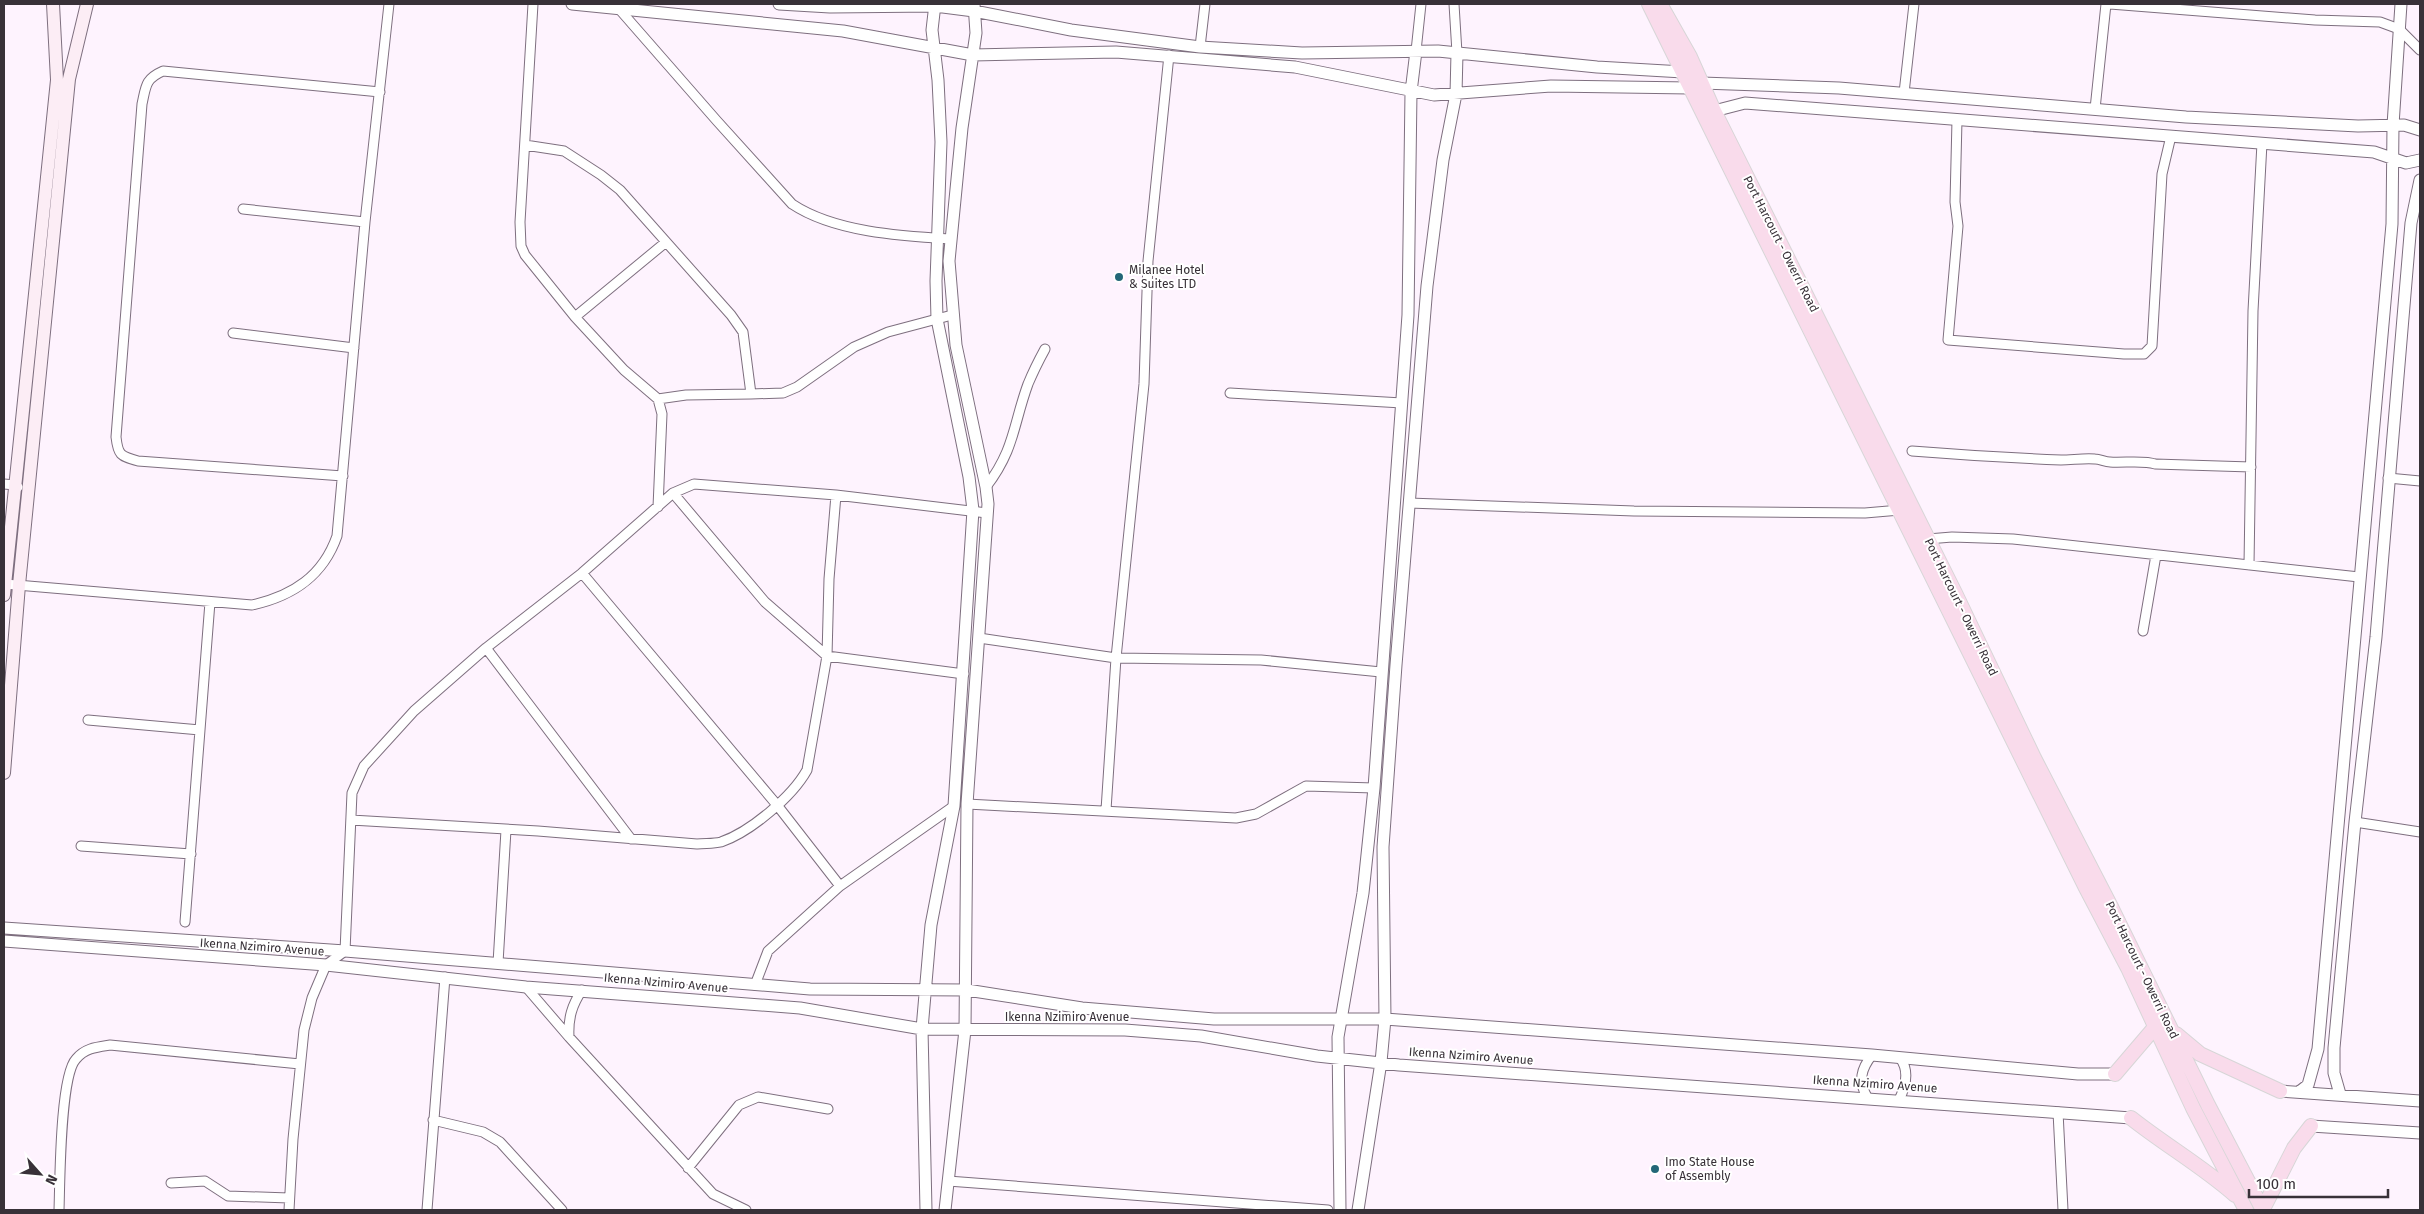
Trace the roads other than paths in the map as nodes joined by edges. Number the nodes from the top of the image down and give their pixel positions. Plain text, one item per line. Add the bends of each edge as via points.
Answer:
1 (52, 4) edge
2 (389, 4) edge
3 (533, 4) edge
4 (572, 4) edge
5 (779, 4) edge
6 (1205, 4) edge
7 (1421, 4) edge
8 (1454, 4) edge
9 (1649, 4) edge
10 (1660, 4) edge
11 (1914, 4) edge
12 (2106, 4) edge
13 (2110, 4) edge
14 (2401, 4) edge
15 (935, 5) edge
16 (88, 7) edge
17 (974, 8) edge
18 (620, 10) junction
19 (2399, 29) junction
20 (1200, 47) junction
21 (935, 49) junction
22 (2420, 50) edge
23 (1416, 51) junction
24 (1457, 53) junction
25 (973, 55) junction
26 (1169, 55) junction
27 (1683, 72) junction
28 (1696, 86) junction
29 (380, 92) junction
30 (1411, 92) junction
31 (1456, 94) junction
32 (1904, 94) junction
33 (2095, 110) junction
34 (1714, 111) junction
35 (1957, 120) junction
36 (2393, 125) junction
37 (2420, 130) edge
38 (2172, 136) junction
39 (2262, 143) junction
40 (525, 145) junction
41 (2393, 159) junction
42 (2420, 160) edge
43 (2420, 180) edge
44 (243, 208) dead end
45 (365, 222) junction
46 (938, 238) junction
47 (950, 239) junction
48 (666, 242) junction
49 (952, 315) junction
50 (575, 316) junction
51 (937, 319) junction
52 (233, 333) dead end
53 (354, 348) junction
54 (1045, 349) dead end
55 (1230, 393) dead end
56 (751, 394) junction
57 (658, 399) junction
58 (1402, 403) junction
59 (1912, 451) dead end
60 (2251, 467) junction
61 (343, 476) junction
62 (2388, 478) junction
63 (2420, 481) edge
64 (9, 484) edge
65 (986, 487) junction
66 (673, 493) junction
67 (836, 495) junction
68 (28, 501) junction
69 (1409, 502) junction
70 (658, 507) junction
71 (972, 510) junction
72 (1900, 510) junction
73 (987, 513) junction
74 (4, 514) edge
75 (10, 526) junction
76 (1928, 539) junction
77 (2156, 555) junction
78 (2248, 565) junction
79 (582, 573) junction
80 (2359, 577) junction
81 (19, 585) junction
82 (4, 590) edge
83 (210, 602) junction
84 (2142, 631) dead end
85 (979, 638) junction
86 (486, 648) junction
87 (827, 656) junction
88 (1116, 658) junction
89 (1381, 672) junction
90 (964, 674) junction
91 (88, 720) dead end
92 (200, 730) junction
93 (4, 773) edge
94 (1374, 788) junction
95 (967, 804) junction
96 (777, 805) junction
97 (954, 806) junction
98 (1106, 810) junction
99 (351, 820) junction
100 (2355, 822) junction
101 (506, 830) junction
102 (2420, 832) edge
103 (631, 839) junction
104 (81, 846) dead end
105 (191, 854) junction
106 (840, 886) junction
107 (186, 922) dead end
108 (4, 928) edge
109 (4, 942) edge
110 (345, 950) junction
111 (498, 963) junction
112 (326, 965) junction
113 (445, 977) junction
114 (754, 985) junction
115 (526, 987) junction
116 (925, 988) junction
117 (582, 990) junction
118 (967, 990) junction
119 (1341, 1017) junction
120 (1385, 1019) junction
121 (2156, 1026) junction
122 (922, 1029) junction
123 (965, 1030) junction
124 (2172, 1032) junction
125 (569, 1037) junction
126 (1872, 1055) junction
127 (1338, 1058) junction
128 (1900, 1058) junction
129 (1382, 1062) junction
130 (300, 1064) junction
131 (2116, 1074) joint
132 (2280, 1091) joint
133 (2299, 1092) junction
134 (2340, 1094) junction
135 (1867, 1098) junction
136 (1899, 1100) junction
137 (2420, 1101) edge
138 (828, 1109) dead end
139 (2058, 1112) junction
140 (2131, 1118) joint
141 (433, 1120) junction
142 (2312, 1126) joint
143 (2420, 1133) edge
144 (688, 1168) junction
145 (948, 1181) junction
146 (172, 1183) dead end
147 (289, 1198) junction
148 (2243, 1205) edge
149 (58, 1210) edge
150 (289, 1210) edge
151 (426, 1210) edge
152 (562, 1210) edge
153 (746, 1210) edge
154 (926, 1210) edge
155 (945, 1210) edge
156 (1328, 1210) edge
157 (1340, 1210) edge
158 (1358, 1210) edge
159 (2063, 1210) edge
160 (2263, 1210) edge

1 - 64 main road via 57,80
2 - 29 street
3 - 40 street
4 - 18 street
5 - 15 street via 830,7
6 - 20 street
7 - 23 street
8 - 24 street
9 - 27 main road, Port Harcourt - Owerri Road
10 - 28 main road, Port Harcourt - Owerri Road via 1690,57
11 - 32 street
12 - 33 street
13 - 19 street via 2380,22
14 - 19 street
15 - 17 street
15 - 21 street via 932,30
16 - 68 main road via 69,79
17 - 20 street via 1071,30
17 - 25 street via 976,33
18 - 21 street via 813,28
18 - 46 street via 792,204 832,224
19 - 22 street
19 - 36 street
20 - 23 street via 1302,53
21 - 25 street
21 - 46 street via 941,142
23 - 24 street
23 - 30 street
24 - 27 street
24 - 31 street
25 - 26 street via 1116,52
25 - 47 street
26 - 30 street via 1316,70
26 - 88 street via 1148,261 1144,384
27 - 28 main road, Port Harcourt - Owerri Road
28 - 31 street via 1551,86
28 - 32 street via 1839,88
28 - 34 main road, Port Harcourt - Owerri Road
28 - 72 main road, Port Harcourt - Owerri Road
29 - 45 street
29 - 61 street via 163,71 152,76 146,84 142,104 116,437 118,451 124,457 138,461
30 - 31 street
30 - 58 street via 1408,315
31 - 69 street via 1443,160 1427,286
32 - 33 street
33 - 36 street via 2358,126
34 - 35 street via 1746,103
34 - 76 main road, Port Harcourt - Owerri Road
35 - 38 street
35 - 38 street via 1958,226 1948,340 2114,354 2144,354 2152,346 2162,174
36 - 37 street via 2414,126
36 - 41 street
38 - 39 street
39 - 41 street via 2374,152
39 - 60 street
40 - 48 street via 552,148 575,156 620,190
40 - 50 street via 521,246
41 - 42 street via 2406,163
41 - 80 street via 2392,224
43 - 62 street via 2411,223
44 - 45 street
45 - 53 street
46 - 47 street
46 - 51 street
47 - 49 street
48 - 50 street
48 - 56 street via 743,332
49 - 51 street
49 - 65 street
50 - 57 street via 624,370
51 - 56 street via 888,332 854,347 797,387 783,393
51 - 71 street via 969,477
52 - 53 street
53 - 61 street
54 - 65 street via 1028,384 1009,450 1002,466
55 - 58 street
56 - 57 street
57 - 70 street via 662,414
58 - 89 street
59 - 60 street
60 - 78 street
61 - 83 street via 337,536 331,553 318,572 295,590 274,600 252,605
62 - 63 street
62 - 100 street via 2376,637
64 - 68 street via 22,490
64 - 75 main road
65 - 73 street
66 - 67 street via 694,484
66 - 70 street
66 - 87 street via 764,602
67 - 71 street
67 - 87 street
68 - 81 main road
69 - 72 street via 1634,511 1865,514
69 - 120 street via 1383,847
70 - 79 street
71 - 73 street
71 - 90 street
72 - 121 main road, Port Harcourt - Owerri Road
73 - 85 street
74 - 75 street
75 - 82 main road
76 - 77 street via 2013,539
76 - 124 main road, Port Harcourt - Owerri Road
77 - 78 street
77 - 84 street
78 - 80 street
79 - 86 street
79 - 96 street
80 - 133 street via 2318,1049 2308,1085
81 - 82 street
81 - 83 street
81 - 93 main road
83 - 92 street
85 - 88 street
85 - 95 street
86 - 99 street via 414,711 364,766 352,793
86 - 103 street
87 - 90 street
87 - 96 street via 807,770 800,783
88 - 89 street via 1261,660
88 - 98 street
89 - 94 street
90 - 97 street
91 - 92 street
92 - 105 street
94 - 98 street via 1306,786 1256,814 1236,818
94 - 119 street via 1363,893
95 - 98 street
95 - 118 street
96 - 103 street via 740,834 719,842 697,844
96 - 106 street
97 - 106 street
97 - 116 street via 931,925
99 - 101 street
99 - 110 street
100 - 102 street
100 - 134 street via 2334,1048 2334,1073
101 - 103 street
101 - 111 street
104 - 105 street
105 - 107 street
106 - 114 street via 768,951
108 - 110 street, Ikenna Nzimiro Avenue
109 - 112 street, Ikenna Nzimiro Avenue
110 - 111 street, Ikenna Nzimiro Avenue
110 - 112 street
111 - 114 street, Ikenna Nzimiro Avenue
112 - 113 street, Ikenna Nzimiro Avenue
112 - 130 street via 312,998
113 - 115 street, Ikenna Nzimiro Avenue
113 - 141 street
114 - 116 street, Ikenna Nzimiro Avenue via 810,989
115 - 117 street, Ikenna Nzimiro Avenue
115 - 125 street
116 - 118 street, Ikenna Nzimiro Avenue
116 - 122 street
117 - 122 street, Ikenna Nzimiro Avenue via 800,1008
117 - 125 street via 569,1016
118 - 119 street, Ikenna Nzimiro Avenue via 1082,1008 1168,1016 1214,1019
118 - 123 street
119 - 120 street, Ikenna Nzimiro Avenue
119 - 127 street
120 - 126 street, Ikenna Nzimiro Avenue
120 - 129 street
121 - 131 main road
121 - 148 main road, Port Harcourt - Owerri Road via 2192,1108
122 - 123 street, Ikenna Nzimiro Avenue
122 - 154 street
123 - 127 street, Ikenna Nzimiro Avenue via 1124,1030 1182,1034
123 - 145 street
124 - 132 main road via 2200,1054
124 - 160 main road, Port Harcourt - Owerri Road
125 - 144 street
126 - 128 street, Ikenna Nzimiro Avenue
126 - 135 street via 1861,1077
127 - 129 street, Ikenna Nzimiro Avenue
127 - 157 street
128 - 131 street, Ikenna Nzimiro Avenue via 2078,1074
128 - 136 street via 1905,1065 1906,1081
129 - 135 street, Ikenna Nzimiro Avenue
129 - 158 street
130 - 147 street
130 - 149 street via 110,1045 90,1048 75,1060 66,1086
132 - 133 street
133 - 134 street
134 - 137 street
135 - 136 street, Ikenna Nzimiro Avenue
136 - 139 street, Ikenna Nzimiro Avenue
138 - 144 street via 758,1097 739,1105
139 - 140 street, Ikenna Nzimiro Avenue
139 - 159 street
140 - 148 main road via 2215,1177
141 - 151 street
141 - 152 street via 483,1132 500,1142
142 - 143 street
142 - 160 main road via 2294,1148
144 - 153 street via 713,1194
145 - 155 street
145 - 156 street
146 - 147 street via 205,1181 228,1196
147 - 150 street

